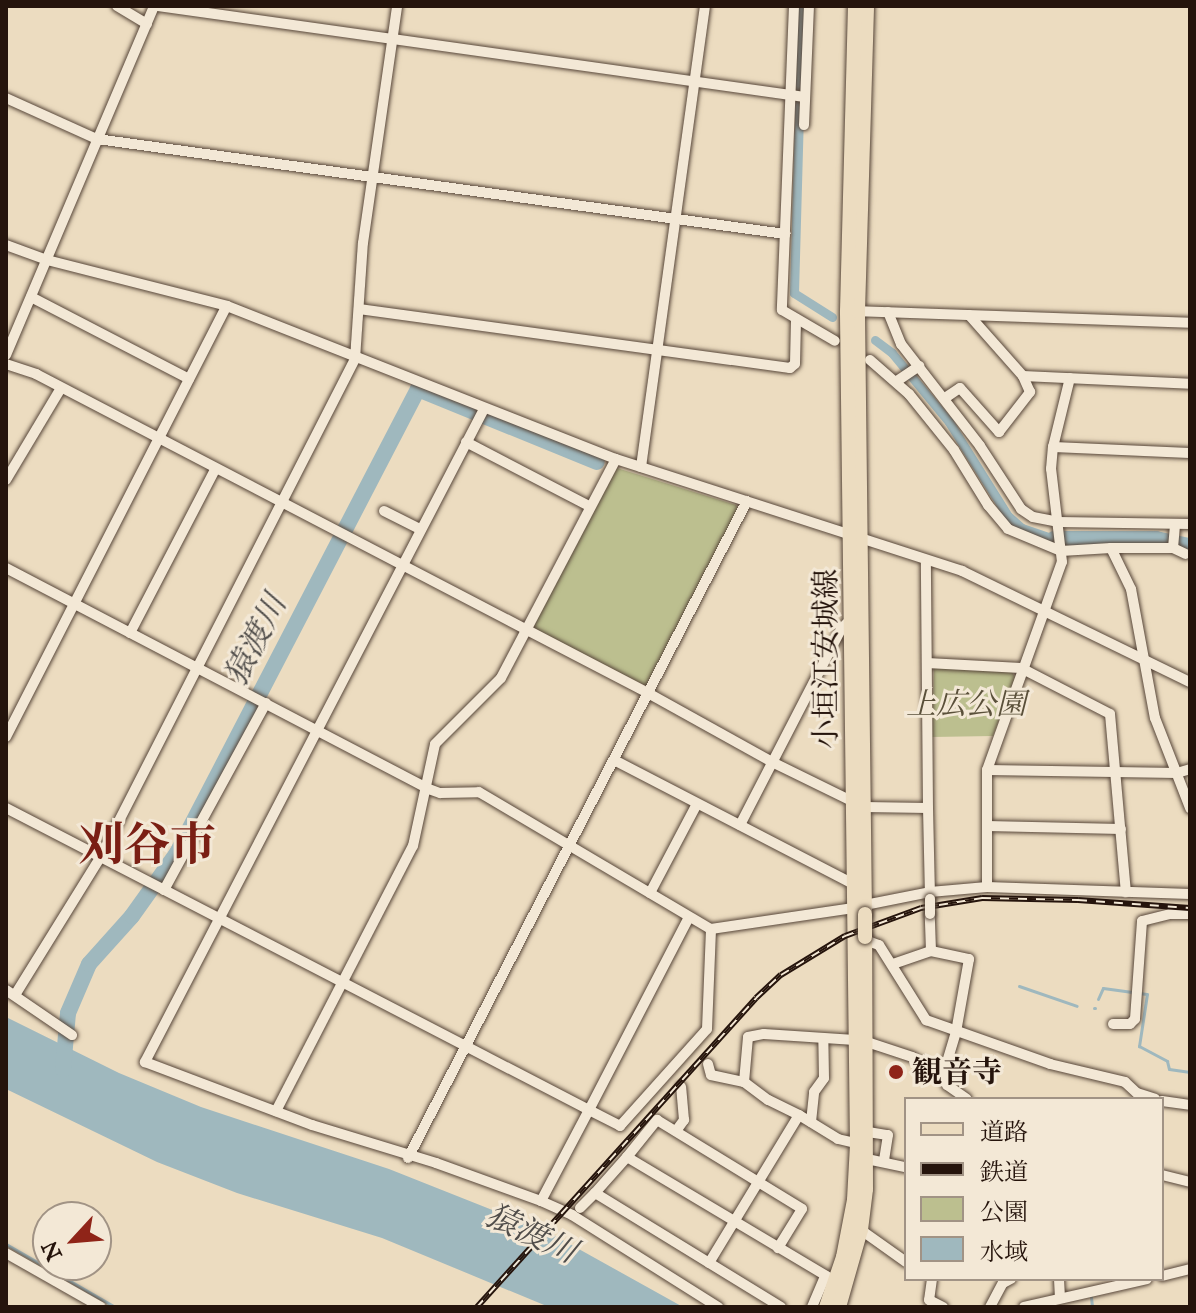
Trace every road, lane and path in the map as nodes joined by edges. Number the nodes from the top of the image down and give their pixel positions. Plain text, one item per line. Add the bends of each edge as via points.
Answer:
1 (117, 6) edge
2 (156, 6) edge
3 (397, 6) edge
4 (705, 6) edge
5 (794, 6) edge
6 (809, 6) edge
7 (855, 6) edge
8 (867, 6) edge
9 (147, 24) junction
10 (392, 39) junction
11 (696, 82) junction
12 (790, 95) junction
13 (805, 97) junction
14 (6, 98) edge
15 (804, 125) dead end
16 (97, 139) junction
17 (374, 176) junction
18 (674, 220) junction
19 (785, 234) junction
20 (6, 245) edge
21 (47, 260) junction
22 (31, 297) junction
23 (227, 306) junction
24 (359, 309) junction
25 (853, 311) junction
26 (888, 312) junction
27 (969, 315) junction
28 (796, 319) junction
29 (1190, 323) edge
30 (835, 341) dead end
31 (658, 350) junction
32 (6, 355) edge
33 (355, 359) junction
34 (870, 360) dead end
35 (6, 364) edge
36 (917, 367) junction
37 (1023, 376) junction
38 (1070, 378) junction
39 (189, 379) junction
40 (900, 380) junction
41 (1190, 384) edge
42 (61, 388) junction
43 (945, 398) junction
44 (482, 413) junction
45 (158, 440) junction
46 (466, 442) junction
47 (1053, 447) junction
48 (1190, 453) edge
49 (616, 459) junction
50 (641, 467) junction
51 (215, 470) junction
52 (6, 480) edge
53 (747, 501) junction
54 (283, 505) junction
55 (589, 506) junction
56 (384, 511) dead end
57 (1174, 524) junction
58 (1190, 524) edge
59 (1058, 525) junction
60 (420, 529) junction
61 (856, 539) junction
62 (1111, 548) junction
63 (1173, 548) junction
64 (1061, 550) junction
65 (1186, 554) dead end
66 (926, 560) junction
67 (402, 566) junction
68 (6, 568) edge
69 (74, 604) junction
70 (1043, 609) junction
71 (852, 618) junction
72 (525, 629) junction
73 (130, 633) junction
74 (1145, 660) junction
75 (927, 663) junction
76 (198, 668) junction
77 (1021, 668) junction
78 (1190, 682) edge
79 (648, 693) junction
80 (266, 703) junction
81 (318, 730) junction
82 (6, 737) edge
83 (614, 760) junction
84 (772, 762) junction
85 (1190, 769) edge
86 (987, 770) junction
87 (1116, 772) junction
88 (1177, 773) junction
89 (426, 788) junction
90 (697, 804) junction
91 (858, 805) junction
92 (6, 808) edge
93 (928, 808) junction
94 (1190, 808) edge
95 (740, 825) junction
96 (987, 826) junction
97 (1121, 829) junction
98 (569, 846) junction
99 (100, 858) junction
100 (853, 884) junction
101 (987, 887) junction
102 (164, 890) junction
103 (1126, 892) junction
104 (650, 893) junction
105 (1190, 894) edge
106 (930, 896) junction
107 (861, 909) junction
108 (1190, 914) edge
109 (689, 917) junction
110 (218, 921) junction
111 (711, 929) junction
112 (865, 938) junction
113 (931, 951) junction
114 (893, 964) junction
115 (342, 981) junction
116 (10, 992) edge
117 (1113, 1024) dead end
118 (956, 1032) junction
119 (72, 1035) dead end
120 (823, 1039) junction
121 (861, 1041) junction
122 (464, 1045) junction
123 (708, 1064) dead end
124 (943, 1075) junction
125 (744, 1082) junction
126 (681, 1087) dead end
127 (964, 1097) edge
128 (1149, 1097) edge
129 (1164, 1101) edge
130 (1190, 1105) edge
131 (589, 1110) junction
132 (276, 1111) junction
133 (799, 1115) junction
134 (811, 1122) junction
135 (676, 1131) junction
136 (865, 1145) junction
137 (627, 1157) junction
138 (408, 1158) junction
139 (884, 1160) junction
140 (904, 1166) edge
141 (1164, 1176) edge
142 (758, 1181) junction
143 (1190, 1182) edge
144 (595, 1193) junction
145 (541, 1201) junction
146 (580, 1208) dead end
147 (733, 1223) junction
148 (861, 1230) junction
149 (778, 1248) junction
150 (6, 1253) edge
151 (904, 1261) edge
152 (709, 1263) junction
153 (1190, 1269) edge
154 (1164, 1276) edge
155 (831, 1279) junction
156 (932, 1281) edge
157 (1007, 1281) edge
158 (1059, 1281) edge
159 (1138, 1281) edge
160 (1060, 1298) junction
161 (101, 1307) edge
162 (718, 1307) edge
163 (781, 1307) edge
164 (812, 1307) edge
165 (826, 1307) edge
166 (839, 1307) edge
167 (943, 1307) edge
168 (990, 1307) edge
169 (1024, 1307) edge

1 - 9 street
2 - 9 street
2 - 10 street
3 - 10 street
4 - 11 street
5 - 12 street
6 - 13 street
7 - 25 main road, 小垣江安城線
8 - 25 main road, 小垣江安城線
9 - 16 street
10 - 11 street
10 - 17 street
11 - 12 street
11 - 18 street
12 - 13 street
12 - 19 street
13 - 15 street
14 - 16 street
16 - 17 street
16 - 21 street
17 - 18 street
17 - 24 street
18 - 19 street
18 - 31 street
19 - 28 street via 782,310
20 - 21 street
21 - 22 street
21 - 23 street
22 - 32 street
22 - 39 street
23 - 33 street
23 - 39 street
24 - 31 street
24 - 33 street
25 - 26 street
25 - 61 main road, 小垣江安城線
26 - 27 street
26 - 36 street
27 - 29 street
27 - 37 street
28 - 30 street
28 - 31 street via 795,364 790,368
31 - 50 street
33 - 44 street
33 - 54 street
34 - 40 street
35 - 42 street
36 - 40 street
36 - 43 street
37 - 38 street
37 - 43 street via 1030,392 999,432 960,388
38 - 41 street
38 - 47 street
39 - 45 street
40 - 64 street via 1008,529
42 - 45 street
42 - 52 street
43 - 59 street via 1012,499 1033,517
44 - 46 street
44 - 49 street
45 - 51 street
45 - 69 street
46 - 55 street
46 - 60 street
47 - 48 street
47 - 59 street
49 - 50 street
49 - 55 street
50 - 53 street
51 - 54 street
51 - 73 street
53 - 61 street
53 - 79 street
54 - 67 street
54 - 76 street
55 - 72 street
56 - 60 street
57 - 58 street
57 - 59 street
57 - 63 street
59 - 64 street
60 - 67 street
61 - 66 street
61 - 71 main road, 小垣江安城線
61 - 91 main road, 小垣江安城線
62 - 63 street
62 - 64 street
62 - 74 street via 1131,589
63 - 65 street
64 - 70 street via 1062,562
66 - 70 street
66 - 75 street
67 - 72 street
67 - 81 street
68 - 69 street
69 - 73 street
69 - 82 street
70 - 74 street
70 - 77 street
71 - 84 street via 841,629
71 - 91 main road, 小垣江安城線
72 - 79 street
72 - 89 street via 501,678 435,744
73 - 76 street
74 - 78 street
74 - 88 street via 1155,718
75 - 77 street
75 - 93 street
76 - 80 street
76 - 99 street
77 - 86 street
77 - 87 street via 1110,714
79 - 83 street
79 - 84 street
80 - 81 street
80 - 102 street
81 - 89 street
81 - 110 street
83 - 90 street
83 - 98 street
84 - 91 street
84 - 95 street
85 - 88 street
86 - 87 street
86 - 96 street
87 - 88 street
87 - 97 street
88 - 94 street
89 - 98 street via 479,792
89 - 115 street via 413,846
90 - 95 street
90 - 104 street
91 - 93 street
91 - 100 main road, 小垣江安城線
91 - 107 main road, 小垣江安城線
92 - 99 street
93 - 106 street
95 - 100 street
96 - 97 street
96 - 101 street
97 - 103 street
98 - 104 street
98 - 122 street
99 - 102 street
99 - 116 street
100 - 107 main road, 小垣江安城線
101 - 103 street
101 - 106 street
102 - 110 street
103 - 105 street
104 - 109 street
106 - 107 street
106 - 113 street, bridge
107 - 111 street
107 - 112 main road, 小垣江安城線, bridge
107 - 121 main road, 小垣江安城線
108 - 117 street via 1142,921 1135,1019
109 - 111 street
109 - 131 street
110 - 115 street
110 - 132 street via 145,1062
111 - 131 street via 707,1029 620,1126
112 - 114 street via 879,945
112 - 121 main road, 小垣江安城線
113 - 114 street
113 - 118 street via 969,959
114 - 118 street via 926,1020
115 - 122 street
115 - 132 street
116 - 119 street
118 - 124 street
118 - 128 street via 1069,1070 1125,1082
120 - 121 street
120 - 125 street via 748,1037
120 - 134 street via 824,1078 814,1092
121 - 124 street via 912,1057
121 - 136 main road, 小垣江安城線
122 - 131 street
122 - 138 street
123 - 125 street via 711,1075
124 - 127 street via 947,1085
125 - 133 street
126 - 135 street via 684,1120
129 - 130 street
131 - 145 street
132 - 138 street
133 - 134 street
133 - 142 street
134 - 136 street via 838,1139
135 - 137 street via 657,1120
135 - 142 street
136 - 139 street
136 - 139 street via 888,1135
136 - 148 main road, 小垣江安城線
136 - 155 main road, 小垣江安城線
137 - 144 street
137 - 147 street
138 - 145 street
139 - 140 street
141 - 143 street
142 - 147 street
142 - 149 street via 802,1209
144 - 146 street
144 - 152 street
145 - 162 street
147 - 149 street
147 - 152 street
148 - 151 street
148 - 166 main road, 小垣江安城線
149 - 155 street
150 - 161 street
152 - 163 street
153 - 154 street
155 - 164 street
155 - 165 main road, 小垣江安城線
156 - 167 street via 929,1300
157 - 168 street
158 - 160 street
159 - 160 street
160 - 169 street

